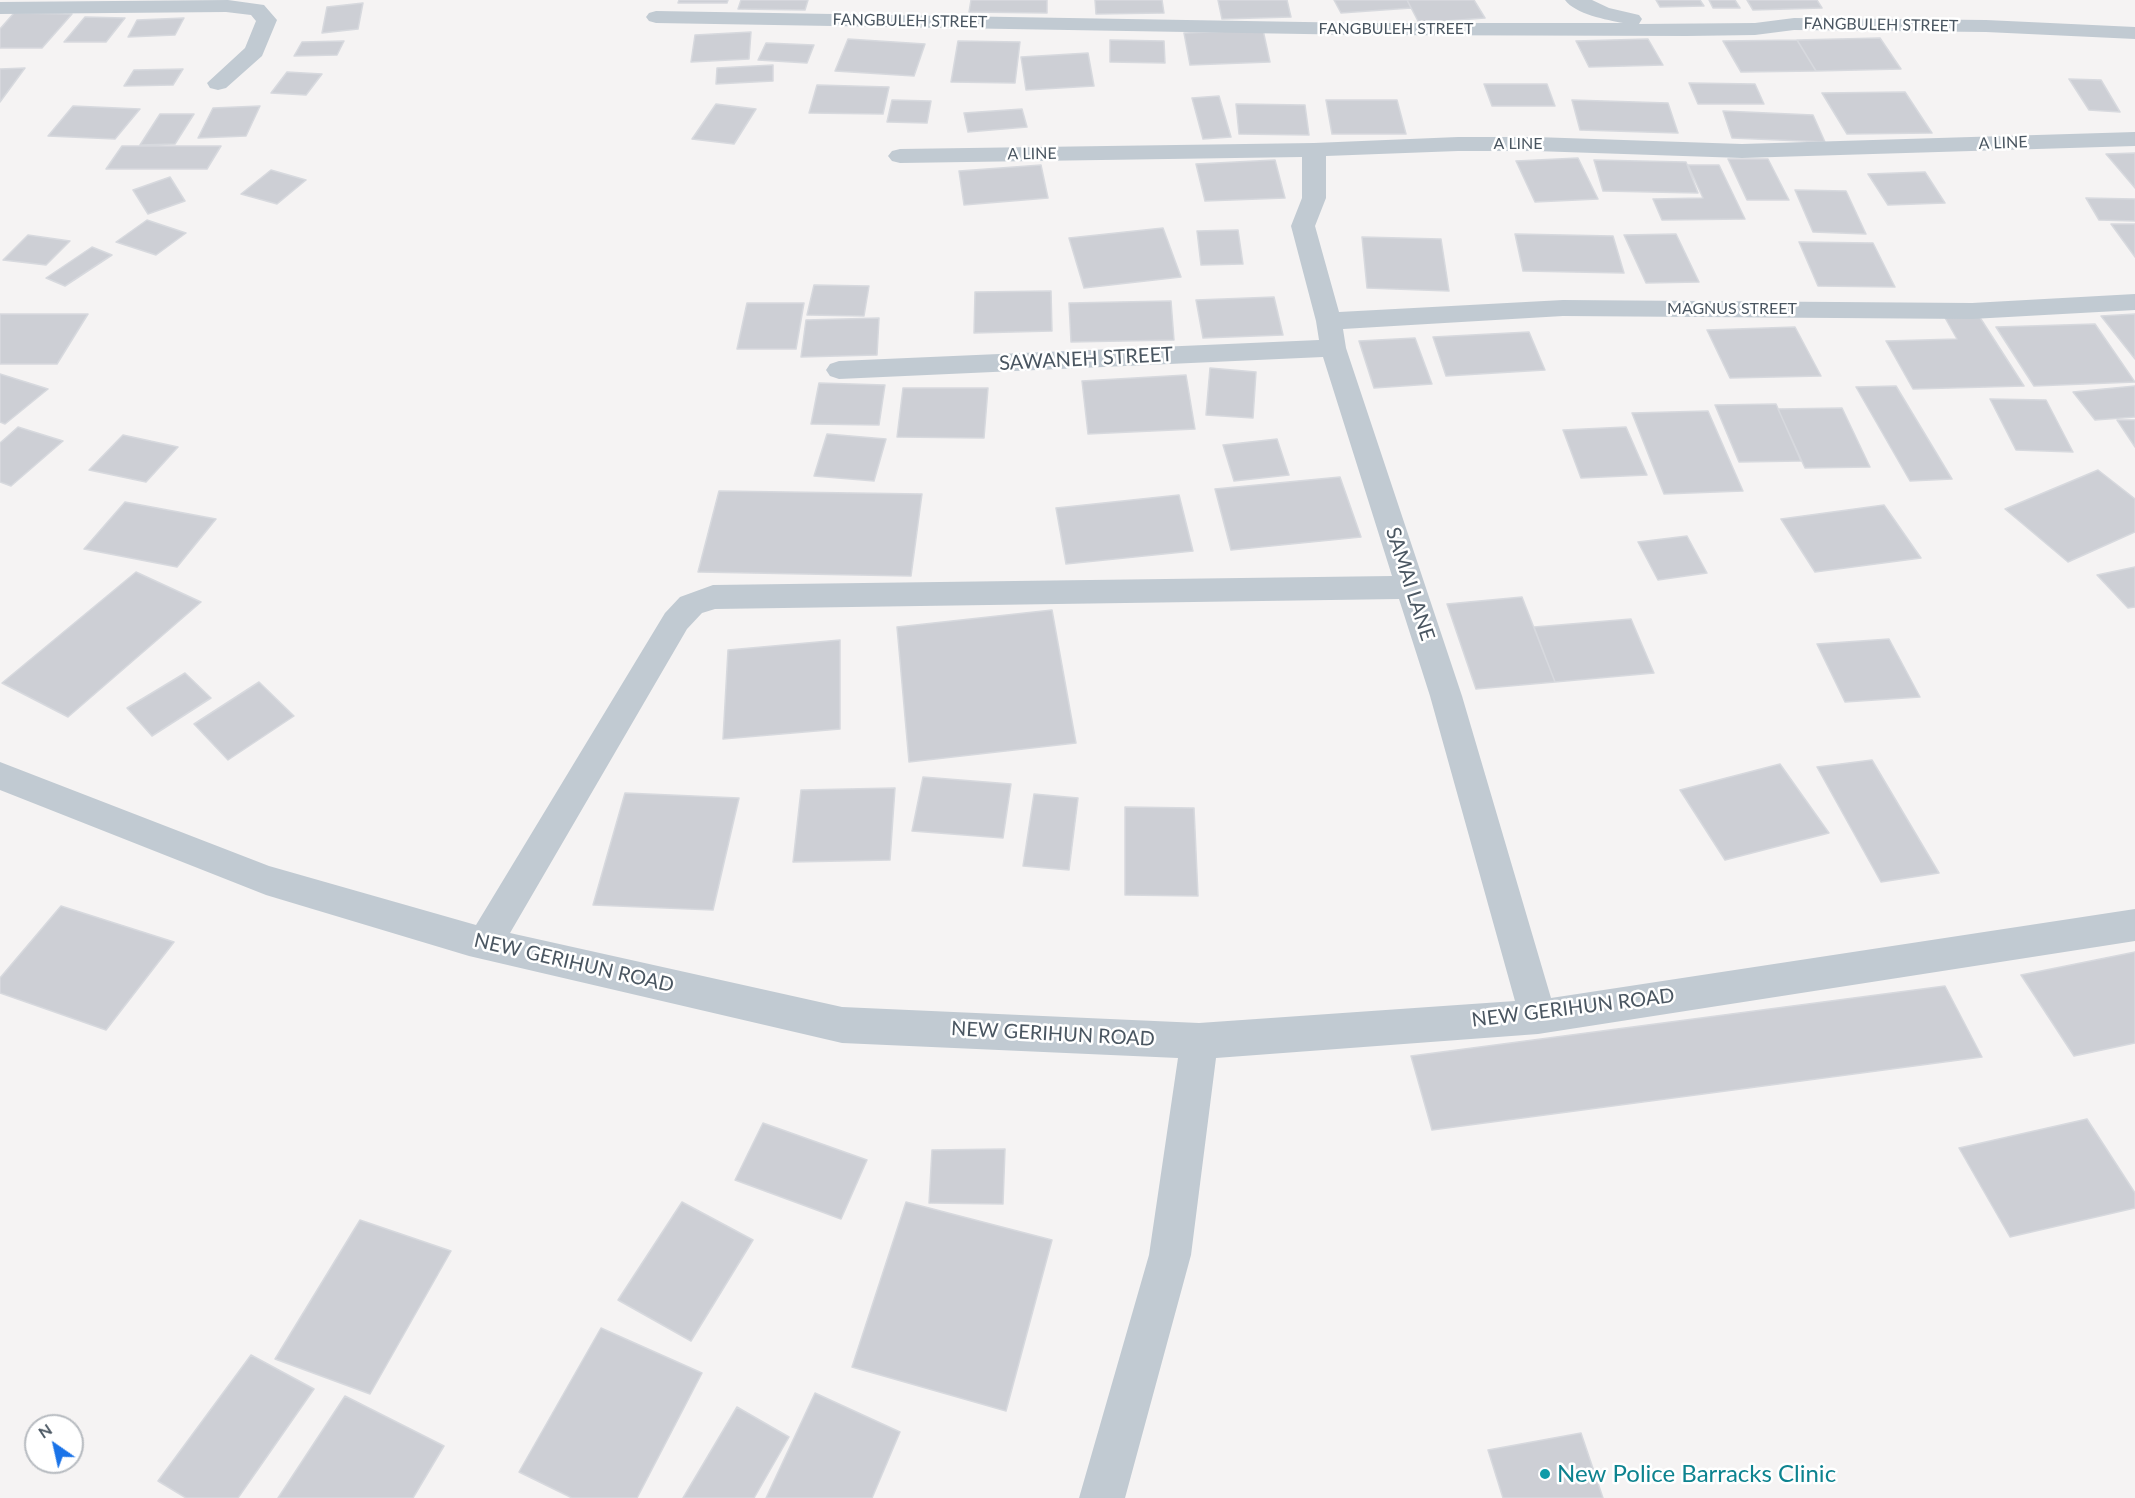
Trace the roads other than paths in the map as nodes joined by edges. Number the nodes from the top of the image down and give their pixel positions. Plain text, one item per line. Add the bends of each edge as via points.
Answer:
1 (1575, 0) edge
2 (0, 8) edge
3 (656, 17) dead end
4 (1687, 30) junction
5 (2135, 33) edge
6 (218, 83) dead end
7 (2135, 139) edge
8 (1314, 150) junction
9 (900, 156) dead end
10 (2135, 303) edge
11 (1331, 334) junction
12 (839, 370) dead end
13 (1411, 587) junction
14 (0, 776) edge
15 (2135, 925) edge
16 (485, 943) junction
17 (1538, 1017) junction
18 (1199, 1041) junction
19 (1102, 1498) edge

1 - 4 street via 1603,13
2 - 6 street via 258,9 267,20 254,51
3 - 4 street, FANGBULEH STREET via 1351,29
4 - 5 street, FANGBULEH STREET via 1805,24 1997,26
7 - 8 street, A LINE via 1742,151 1535,144
8 - 9 street, A LINE
8 - 11 street, SAMAI LANE via 1314,198 1303,226
10 - 11 street, MAGNUS STREET via 1972,311 1563,308
11 - 12 street, SAWANEH STREET
11 - 13 street, SAMAI LANE
13 - 16 street via 713,597 691,605 676,621
13 - 17 street, SAMAI LANE
14 - 16 street, NEW GERIHUN ROAD via 266,880
15 - 17 street, NEW GERIHUN ROAD
16 - 18 street, NEW GERIHUN ROAD via 842,1025
17 - 18 street, NEW GERIHUN ROAD
18 - 19 street via 1170,1255

